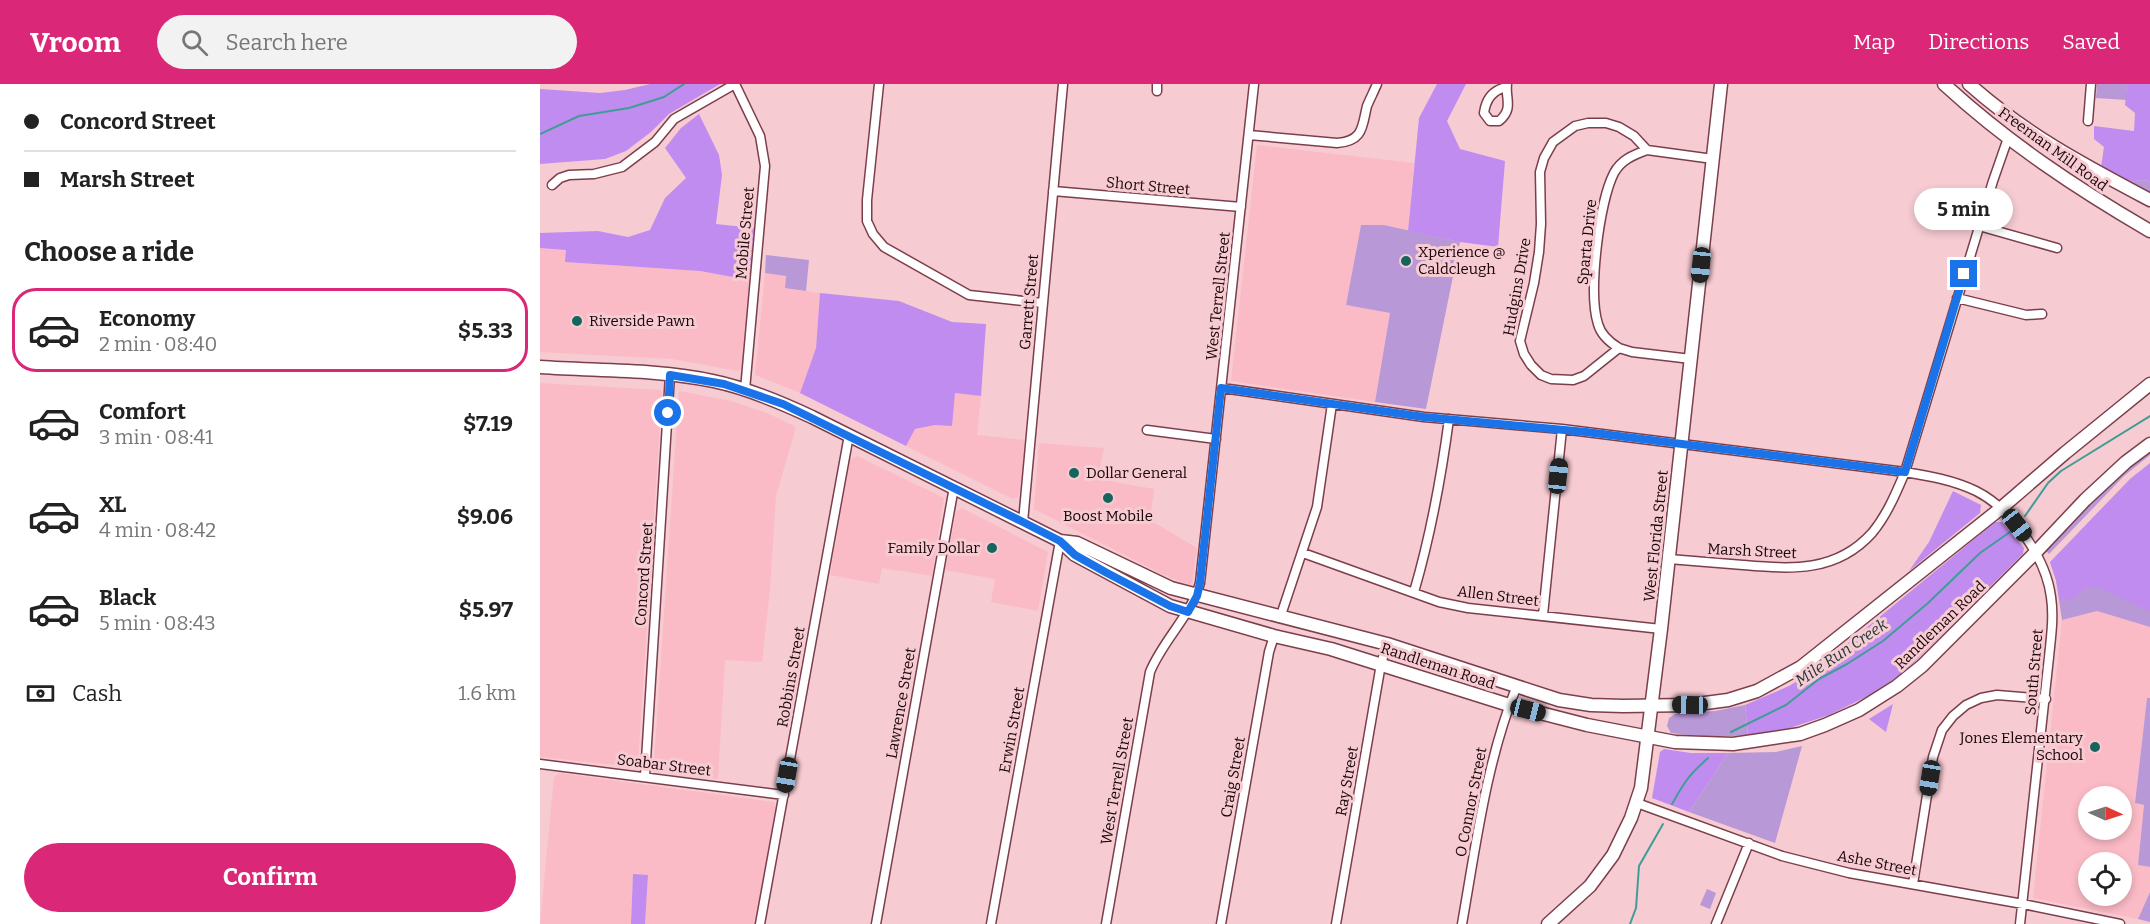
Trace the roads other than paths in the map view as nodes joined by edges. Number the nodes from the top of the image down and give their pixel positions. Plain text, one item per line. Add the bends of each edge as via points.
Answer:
1 (735, 84) edge
2 (879, 84) edge
3 (1063, 84) edge
4 (1254, 84) edge
5 (1377, 84) edge
6 (1721, 84) edge
7 (1944, 84) edge
8 (1969, 84) edge
9 (2091, 84) edge
10 (2088, 121) dead end
11 (1249, 135) junction
12 (2008, 138) junction
13 (1647, 150) junction
14 (1713, 159) junction
15 (552, 185) dead end
16 (1053, 192) junction
17 (2150, 200) edge
18 (1241, 207) junction
19 (1979, 226) junction
20 (2150, 231) edge
21 (2057, 248) dead end
22 (1957, 298) junction
23 (1042, 303) junction
24 (2042, 314) dead end
25 (1618, 348) junction
26 (1691, 359) junction
27 (540, 367) edge
28 (670, 375) junction
29 (2150, 384) edge
30 (1221, 388) junction
31 (745, 390) junction
32 (1332, 404) junction
33 (1449, 420) junction
34 (1562, 429) junction
35 (1148, 430) dead end
36 (849, 435) junction
37 (1215, 440) junction
38 (1681, 442) junction
39 (2150, 444) edge
40 (1905, 472) junction
41 (954, 487) junction
42 (2000, 509) junction
43 (1023, 522) junction
44 (1060, 541) junction
45 (1303, 553) junction
46 (2035, 554) junction
47 (1669, 559) junction
48 (1414, 592) junction
49 (1197, 596) junction
50 (1188, 612) junction
51 (1543, 615) junction
52 (1280, 618) junction
53 (1661, 629) junction
54 (1274, 636) junction
55 (1387, 644) junction
56 (1381, 664) junction
57 (1516, 688) junction
58 (2046, 699) junction
59 (1509, 705) junction
60 (1651, 705) junction
61 (1648, 736) junction
62 (540, 764) edge
63 (645, 776) junction
64 (783, 795) junction
65 (1636, 803) junction
66 (1749, 843) junction
67 (1913, 884) junction
68 (2023, 904) junction
69 (760, 924) edge
70 (876, 924) edge
71 (991, 924) edge
72 (1106, 924) edge
73 (1221, 924) edge
74 (1336, 924) edge
75 (1462, 924) edge
76 (1548, 924) edge
77 (1716, 924) edge
78 (2020, 924) edge
79 (2120, 924) edge

1 - 15 street via 674,119 655,142 622,167 569,175
1 - 31 street, Mobile Street via 760,136 765,166
2 - 23 street via 867,200 867,221 873,234 884,247 969,295
3 - 16 street, Garrett Street
4 - 11 street, West Terrell Street
5 - 11 street via 1364,128 1351,141
6 - 14 main road, West Florida Street
7 - 12 main road, Freeman Mill Road
8 - 17 main road, Freeman Mill Road via 2054,148
9 - 10 street
11 - 18 street, West Terrell Street
12 - 19 street, Marsh Street
12 - 20 main road, Freeman Mill Road via 2089,196
13 - 14 street
13 - 25 street, Sparta Drive via 1623,161 1614,172 1600,220 1595,306 1604,336
13 - 25 street, Hudgins Drive via 1618,127 1588,123 1575,126 1553,142 1540,172 1539,252 1520,341 1524,354 1541,375 1574,380
14 - 26 main road, West Florida Street
16 - 18 street, Short Street
16 - 23 street, Garrett Street
18 - 30 street, West Terrell Street
19 - 21 street
19 - 22 street, Marsh Street
22 - 24 street via 2026,315
22 - 40 street, Marsh Street
23 - 43 street, Garrett Street
25 - 26 street
26 - 38 main road, West Florida Street
27 - 28 main road, Randleman Road
28 - 31 main road, Randleman Road
28 - 63 street, Concord Street
29 - 42 main road, Randleman Road
30 - 32 street, South Street
30 - 37 street, West Terrell Street
31 - 36 main road, Randleman Road
32 - 33 street, South Street
32 - 45 street via 1317,507
33 - 34 street, South Street
33 - 48 street via 1439,492
34 - 38 street, South Street
34 - 51 street
35 - 37 street
36 - 41 main road, Randleman Road
36 - 64 street, Robbins Street
37 - 49 street, West Terrell Street
38 - 40 street, South Street
38 - 47 main road, West Florida Street
39 - 46 main road, Randleman Road via 2085,500
40 - 42 street, South Street via 1956,482
40 - 47 street, Marsh Street via 1885,516 1856,548 1835,559 1792,569
41 - 43 main road, Randleman Road
41 - 70 street, Lawrence Street
42 - 46 street, South Street via 2016,524
42 - 60 main road, Randleman Road via 1801,668 1757,691 1728,700
43 - 44 main road, Randleman Road
44 - 49 main road, Randleman Road via 1077,543 1171,588
44 - 50 main road, Randleman Road via 1075,555 1107,573
44 - 71 street, Erwin Street
45 - 48 street, Allen Street
45 - 52 street
46 - 58 street, South Street via 2051,594 2053,613
46 - 61 main road, Randleman Road via 1922,666 1859,710 1800,734 1762,741 1714,744
47 - 53 main road, West Florida Street
48 - 51 street, Allen Street via 1468,608
49 - 50 street, West Terrell Street
49 - 52 main road, Randleman Road
50 - 54 main road, Randleman Road
50 - 72 street, West Terrell Street via 1157,655 1150,672
51 - 53 street, Allen Street
52 - 55 main road, Randleman Road
53 - 60 main road, West Florida Street
54 - 56 main road, Randleman Road
54 - 73 street, Craig Street
55 - 56 street, Ray Street
55 - 57 main road, Randleman Road
56 - 59 main road, Randleman Road
56 - 74 street, Ray Street
57 - 59 street, O Connor Street
57 - 60 main road, Randleman Road via 1591,705
58 - 67 street via 1997,695 1981,698 1966,705 1942,730 1933,757
58 - 68 street, South Street
59 - 61 main road, Randleman Road
59 - 75 street, O Connor Street via 1485,792
60 - 61 main road, West Florida Street
61 - 65 main road, West Florida Street
62 - 63 street, Soabar Street
63 - 64 street, Soabar Street
64 - 69 street, Robbins Street
65 - 66 street, Ashe Street
65 - 76 main road, West Florida Street via 1613,855 1590,886
66 - 67 street, Ashe Street via 1838,870
66 - 77 street
67 - 68 street, Ashe Street
68 - 78 street, South Street
68 - 79 street, Ashe Street

